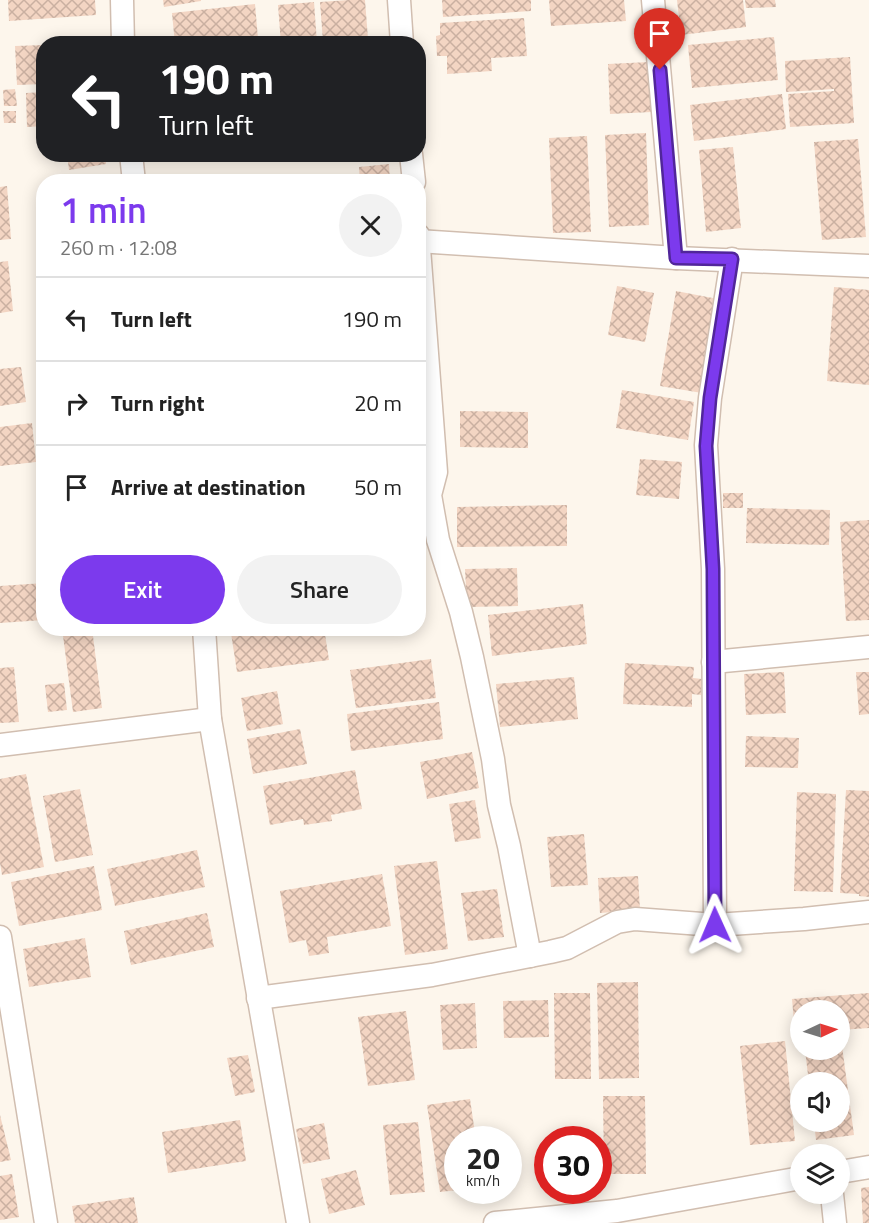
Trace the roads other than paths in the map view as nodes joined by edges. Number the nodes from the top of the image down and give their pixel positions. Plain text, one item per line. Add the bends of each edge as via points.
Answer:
1 (122, 0) edge
2 (399, 0) edge
3 (653, 0) edge
4 (123, 36) edge
5 (401, 36) edge
6 (426, 241) edge
7 (676, 258) junction
8 (732, 259) junction
9 (869, 266) edge
10 (426, 336) edge
11 (205, 636) edge
12 (869, 647) edge
13 (713, 662) junction
14 (210, 719) junction
15 (0, 745) edge
16 (869, 912) edge
17 (715, 925) junction
18 (0, 937) edge
19 (530, 956) junction
20 (258, 998) junction
21 (869, 1167) edge
22 (850, 1170) edge
23 (790, 1180) edge
24 (833, 1204) edge
25 (46, 1223) edge
26 (298, 1223) edge
27 (495, 1223) edge
28 (835, 1223) edge

1 - 4 street
2 - 5 street
3 - 7 street
6 - 7 street
7 - 8 street
8 - 9 street
8 - 13 street via 706,446 713,569
10 - 19 street via 436,472 430,495 438,540 472,657
11 - 14 street
12 - 13 street
13 - 17 street
14 - 15 street
14 - 20 street
16 - 17 street
17 - 19 street via 635,919 617,922 567,948
18 - 25 street
19 - 20 street via 432,975
20 - 26 street
21 - 22 street
23 - 27 street via 617,1211
24 - 28 street

